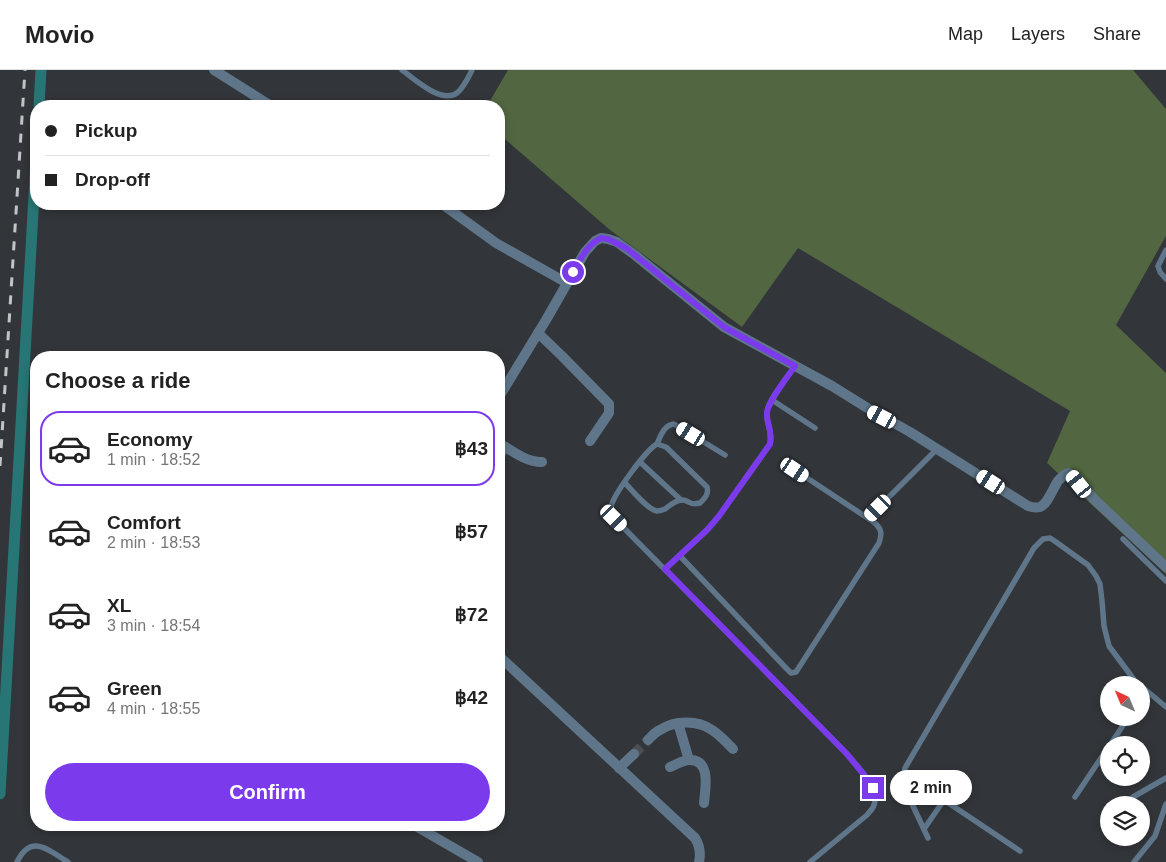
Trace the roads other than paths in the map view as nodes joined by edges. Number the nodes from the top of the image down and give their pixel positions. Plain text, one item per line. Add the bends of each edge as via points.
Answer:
1 (214, 70) edge
2 (402, 70) edge
3 (472, 70) edge
4 (262, 100) edge
5 (451, 210) edge
6 (1166, 250) edge
7 (1166, 279) edge
8 (567, 283) junction
9 (538, 333) junction
10 (795, 366) junction
11 (505, 386) edge
12 (772, 400) junction
13 (814, 428) dead end
14 (590, 441) dead end
15 (656, 444) junction
16 (505, 447) edge
17 (938, 448) junction
18 (725, 454) dead end
19 (542, 462) dead end
20 (640, 462) junction
21 (795, 470) dead end
22 (625, 483) junction
23 (681, 500) junction
24 (868, 518) junction
25 (1123, 539) dead end
26 (680, 556) junction
27 (1166, 566) edge
28 (665, 569) junction
29 (1166, 581) edge
30 (505, 662) edge
31 (1131, 676) edge
32 (1150, 694) edge
33 (1166, 707) edge
34 (678, 723) junction
35 (648, 740) tunnel mouth
36 (733, 749) dead end
37 (634, 754) tunnel mouth
38 (1100, 759) edge
39 (688, 760) junction
40 (670, 767) dead end
41 (619, 768) junction
42 (903, 778) junction
43 (1166, 778) edge
44 (1135, 796) edge
45 (1074, 797) dead end
46 (944, 800) junction
47 (704, 803) dead end
48 (1166, 804) edge
49 (924, 829) junction
50 (436, 831) edge
51 (928, 838) dead end
52 (1020, 851) dead end
53 (18, 862) edge
54 (68, 862) edge
55 (478, 862) edge
56 (699, 862) edge
57 (810, 862) edge
58 (1134, 862) edge

1 - 4 street
2 - 3 lane via 425,88 443,96 455,94
5 - 8 street via 503,247
6 - 7 lane via 1158,266
8 - 9 street
8 - 10 street via 590,245 601,238 608,239 626,248 724,327
9 - 11 street
9 - 14 street via 609,404 608,413
10 - 12 lane
10 - 17 street
12 - 13 lane
12 - 26 lane via 766,416 772,436 770,444 719,516
15 - 18 lane via 665,428 674,424
15 - 20 lane
15 - 23 lane via 666,446 707,487 708,492 700,504
16 - 19 street via 528,460
17 - 24 lane
17 - 27 street via 1028,506 1040,507 1062,477 1068,473 1072,475
20 - 22 lane
20 - 23 lane
21 - 24 lane
22 - 23 lane via 656,511
22 - 28 lane via 612,504 614,518
24 - 26 lane via 880,528 879,543 796,672 791,673
25 - 29 lane
26 - 28 lane
28 - 57 lane via 846,753 873,788 874,806 867,815
30 - 41 street
31 - 42 lane via 1109,646 1096,576 1088,565 1056,542 1050,538 1043,539 1034,548 905,768
32 - 33 lane
34 - 35 street via 660,730
34 - 36 street via 703,724
34 - 39 street
37 - 41 street
38 - 45 lane
39 - 40 street
39 - 47 street via 698,762 706,774
41 - 56 street via 695,838 699,846
42 - 46 lane
42 - 49 lane
43 - 44 lane
46 - 49 lane
46 - 52 lane
48 - 58 lane via 1156,836
49 - 51 lane
50 - 55 street
53 - 54 lane via 23,852 34,845

